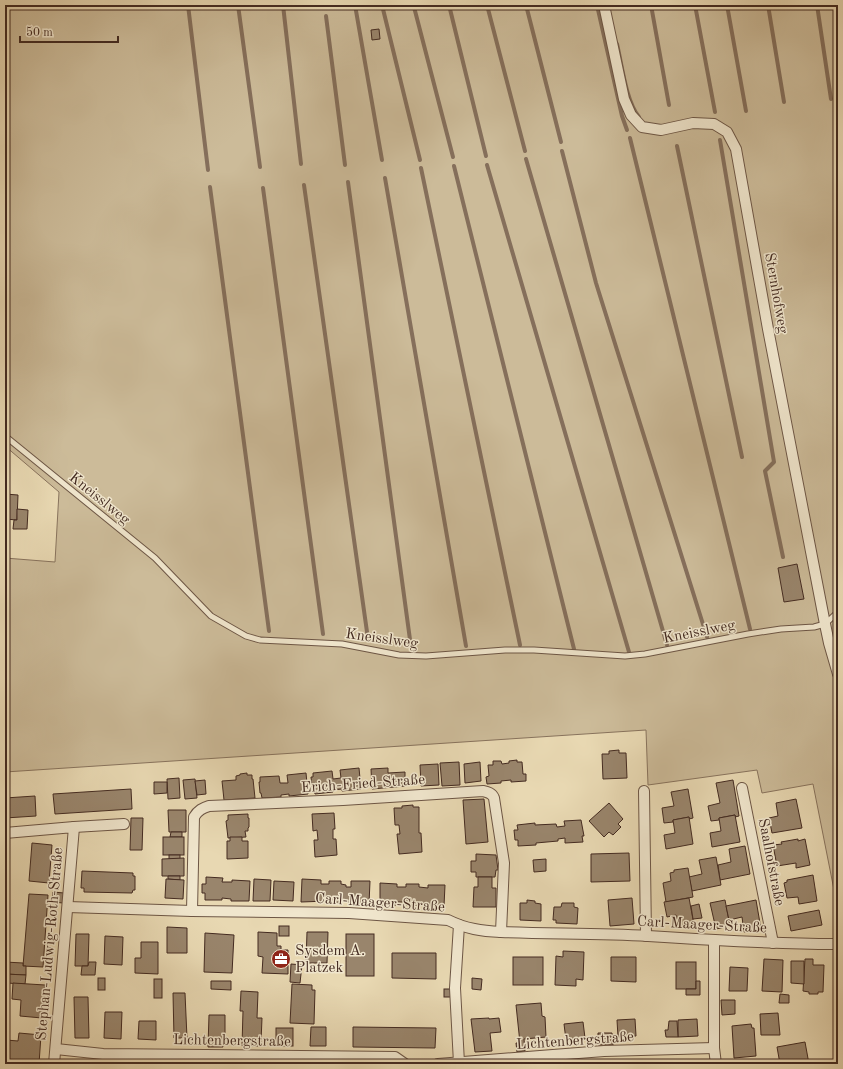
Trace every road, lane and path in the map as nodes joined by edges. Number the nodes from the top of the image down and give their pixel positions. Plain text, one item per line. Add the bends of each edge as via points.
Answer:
1 (604, 5) edge
2 (5, 436) edge
3 (838, 612) edge
4 (825, 624) junction
5 (838, 674) edge
6 (742, 788) dead end
7 (644, 791) dead end
8 (124, 824) dead end
9 (74, 827) junction
10 (5, 833) edge
11 (68, 907) junction
12 (192, 912) junction
13 (459, 925) junction
14 (501, 932) junction
15 (646, 936) junction
16 (714, 941) junction
17 (773, 942) junction
18 (834, 944) dead end
19 (56, 1048) junction
20 (714, 1048) junction
21 (458, 1063) edge
22 (54, 1064) edge
23 (405, 1064) edge
24 (438, 1064) edge
25 (716, 1064) edge

1 - 4 street, Sternhofweg via 624,99 631,115 642,127 660,130 693,123 714,124 728,132 736,149
2 - 4 lane, Kneisslweg via 155,558 212,616 246,636 260,640 342,644 399,655 534,650 625,656 748,634
3 - 4 lane
4 - 5 street, Sternhofweg
6 - 17 street, Saalhofstraße
7 - 15 street
8 - 9 street, Stephan-Ludwig-Roth-Straße
9 - 10 street, Stephan-Ludwig-Roth-Straße
9 - 11 street, Stephan-Ludwig-Roth-Straße
11 - 12 street, Carl-Maager-Straße
11 - 19 street, Stephan-Ludwig-Roth-Straße
12 - 13 street, Carl-Maager-Straße via 349,914 448,920
12 - 14 street, Erich-Fried-Straße via 194,817 197,812 209,806 483,791 489,792 494,798 504,863
13 - 14 street, Carl-Maager-Straße via 477,931
13 - 21 street via 455,988
14 - 15 street, Carl-Maager-Straße
15 - 16 street, Carl-Maager-Straße
16 - 17 street, Carl-Maager-Straße
16 - 20 street
17 - 18 street, Carl-Maager-Straße
19 - 22 street, Stephan-Ludwig-Roth-Straße
19 - 23 street, Lichtenbergstraße via 103,1054 395,1057
20 - 21 street, Lichtenbergstraße via 604,1051
20 - 25 street
21 - 24 street, Lichtenbergstraße

